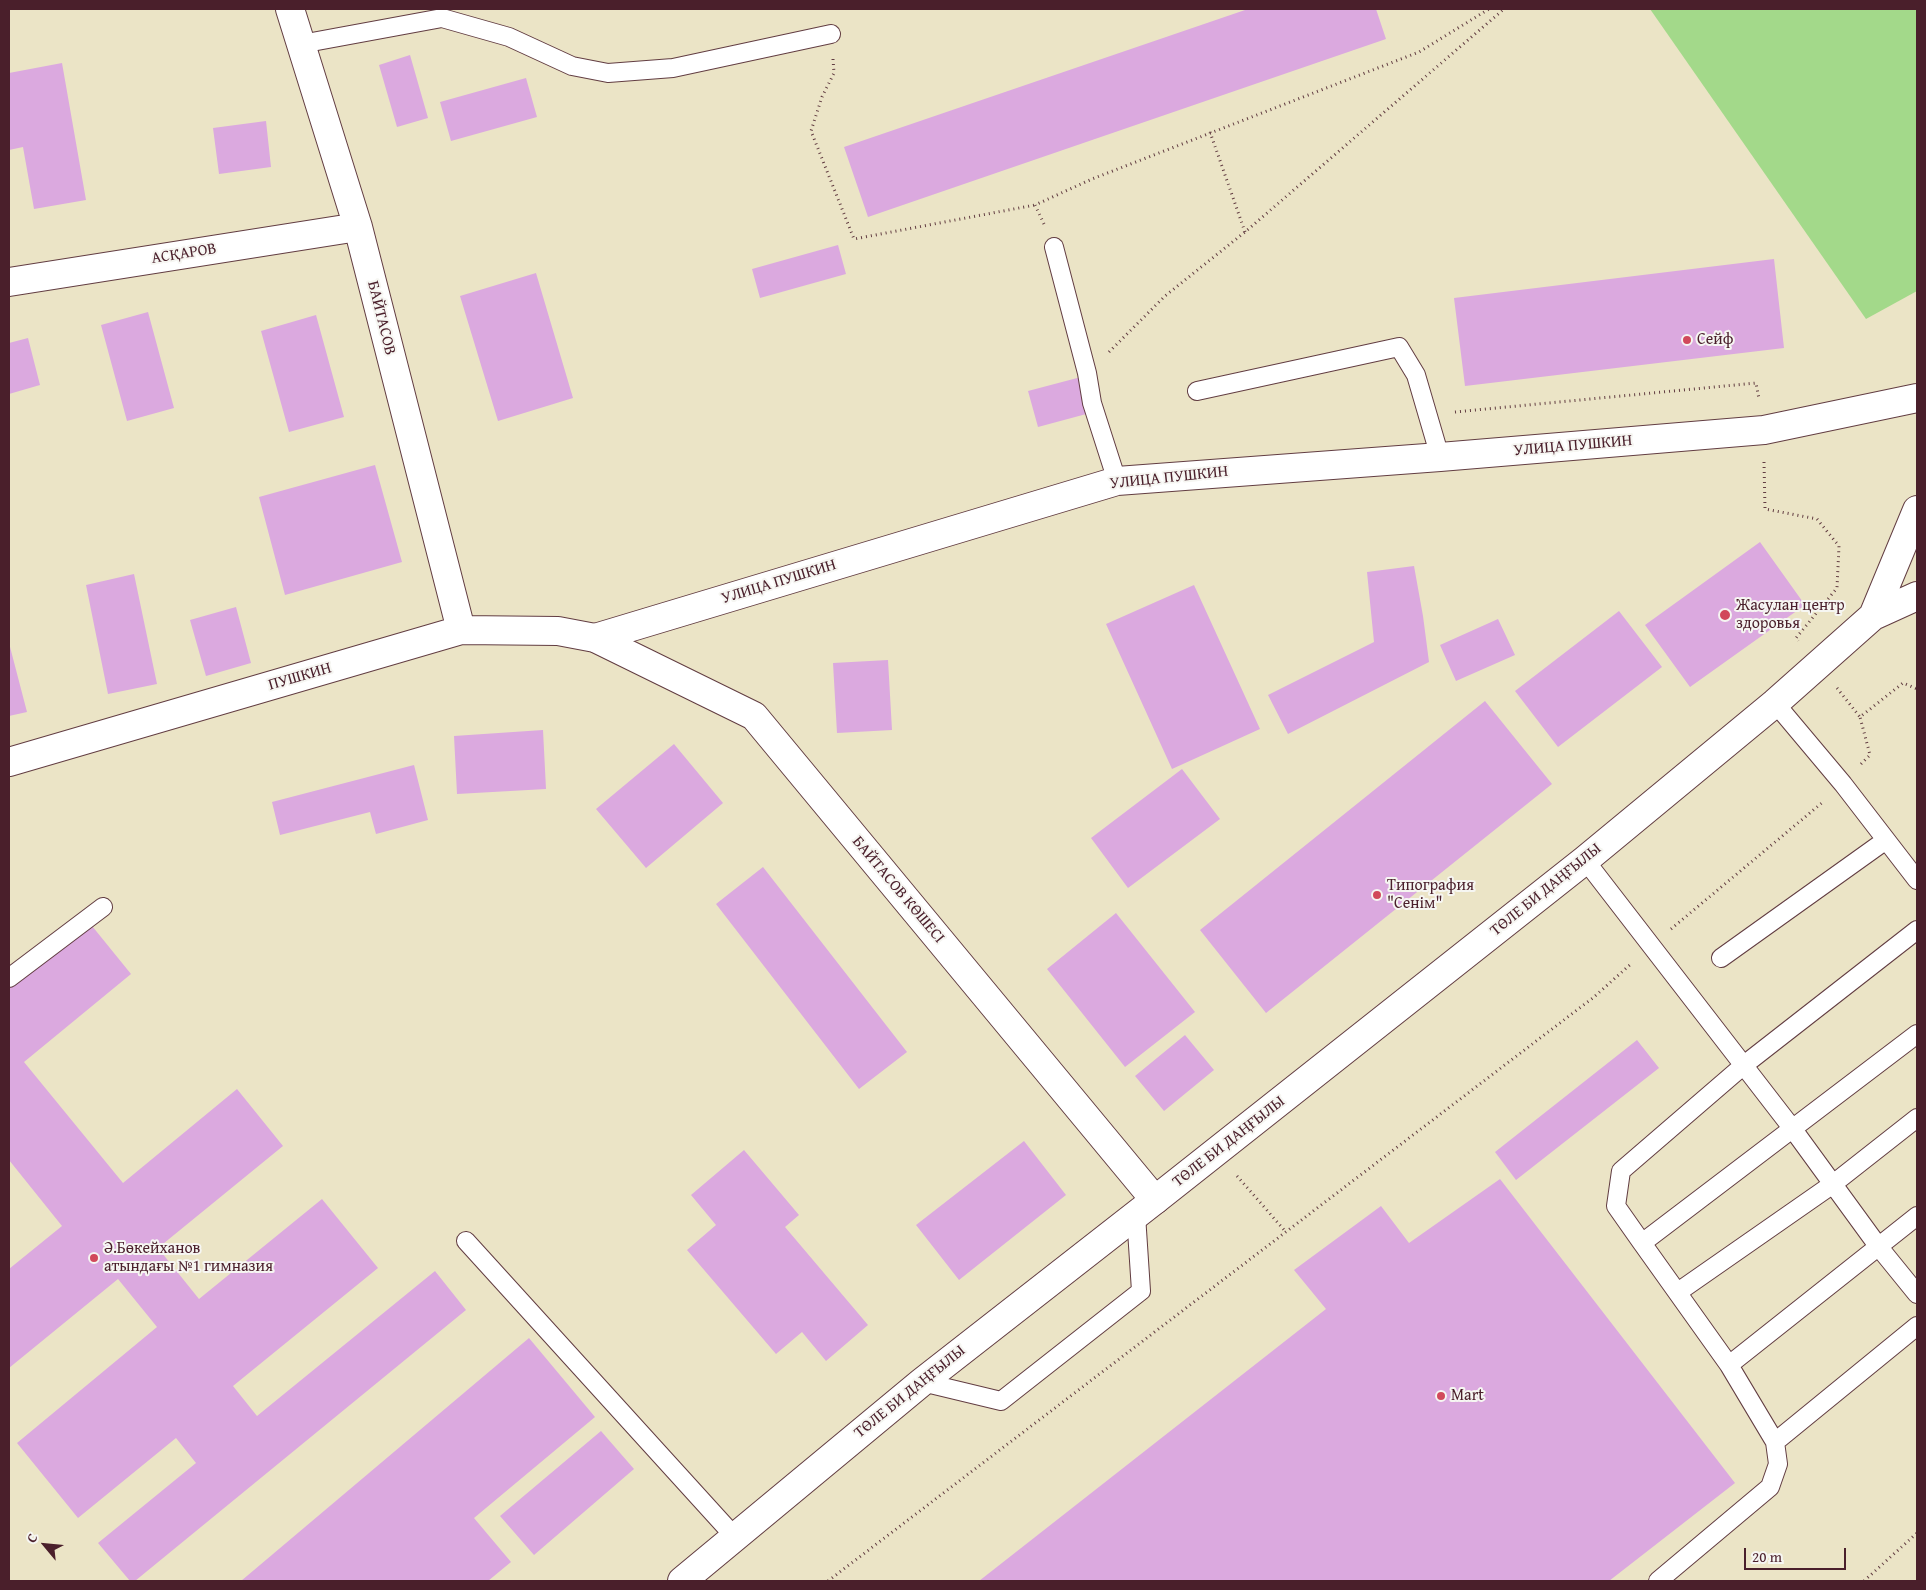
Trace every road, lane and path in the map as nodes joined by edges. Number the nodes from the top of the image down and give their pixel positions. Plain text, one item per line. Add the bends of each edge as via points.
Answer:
1 (290, 9) edge
2 (1489, 9) edge
3 (1504, 9) edge
4 (831, 34) joint
5 (301, 44) junction
6 (1210, 132) junction
7 (1035, 205) junction
8 (358, 227) junction
9 (1245, 232) junction
10 (1054, 247) joint
11 (9, 282) edge
12 (1087, 373) junction
13 (1197, 390) dead end
14 (1917, 398) edge
15 (1426, 414) junction
16 (1764, 430) junction
17 (1440, 457) junction
18 (1117, 481) junction
19 (1917, 510) edge
20 (1917, 596) edge
21 (1873, 616) junction
22 (461, 630) junction
23 (595, 638) junction
24 (1819, 664) junction
25 (1917, 689) edge
26 (1775, 703) junction
27 (1860, 717) junction
28 (9, 762) edge
29 (1843, 784) junction
30 (1886, 840) junction
31 (1585, 860) junction
32 (1917, 880) edge
33 (103, 907) dead end
34 (1917, 930) edge
35 (1651, 946) junction
36 (1721, 958) dead end
37 (9, 978) edge
38 (1917, 1034) edge
39 (1744, 1065) junction
40 (1917, 1118) edge
41 (1792, 1128) junction
42 (1217, 1151) junction
43 (1833, 1184) junction
44 (1146, 1208) junction
45 (1917, 1216) edge
46 (1286, 1232) junction
47 (466, 1241) dead end
48 (1642, 1243) junction
49 (1878, 1246) junction
50 (1678, 1292) junction
51 (1917, 1294) edge
52 (1917, 1326) edge
53 (1729, 1364) junction
54 (922, 1382) junction
55 (1775, 1442) junction
56 (1917, 1532) edge
57 (734, 1536) junction
58 (682, 1581) edge
59 (828, 1581) edge
60 (1658, 1581) edge
61 (1864, 1581) edge

1 - 5 street, БАЙТАСОВ
2 - 6 path via 1419,52
3 - 9 path
4 - 5 lane via 672,68 608,73 572,66 509,37 442,18
4 - 7 path via 834,73 811,131 854,239
5 - 8 street, БАЙТАСОВ
6 - 7 path
6 - 9 path
7 - 10 path
8 - 11 street, АСҚАРОВ
8 - 22 street, БАЙТАСОВ
9 - 12 path via 1165,296
10 - 12 lane
12 - 18 lane via 1092,403
13 - 15 lane via 1399,347 1416,375
14 - 16 street, УЛИЦА ПУШКИН
15 - 16 path via 1756,383
15 - 17 lane
16 - 17 street, УЛИЦА ПУШКИН
16 - 24 path via 1764,509 1817,518 1839,546 1837,588 1796,638
17 - 18 street, УЛИЦА ПУШКИН
18 - 23 street, УЛИЦА ПУШКИН
19 - 21 street
20 - 21 street
21 - 24 street, ТӨЛЕ БИ ДАҢҒЫЛЫ
22 - 23 street, ПУШКИН via 558,632
22 - 28 street, ПУШКИН
23 - 44 street, БАЙТАСОВ КӨШЕСІ via 754,716
24 - 26 street, ТӨЛЕ БИ ДАҢҒЫЛЫ
24 - 27 path
25 - 27 path via 1903,683
26 - 29 lane
26 - 31 street, ТӨЛЕ БИ ДАҢҒЫЛЫ
27 - 29 path via 1870,755
29 - 30 lane
29 - 35 path
30 - 32 lane
30 - 36 lane
31 - 35 lane
31 - 42 street, ТӨЛЕ БИ ДАҢҒЫЛЫ
33 - 37 lane
34 - 39 lane
35 - 39 lane
35 - 46 path via 1594,997
38 - 41 lane
39 - 41 lane
39 - 48 lane via 1621,1170 1616,1206
40 - 43 lane
41 - 43 lane
41 - 48 lane
42 - 44 street, ТӨЛЕ БИ ДАҢҒЫЛЫ
42 - 46 path
43 - 49 lane
43 - 50 lane
44 - 54 street, ТӨЛЕ БИ ДАҢҒЫЛЫ
44 - 54 lane via 1141,1291 1001,1401
45 - 49 lane
46 - 59 path
47 - 57 lane
48 - 50 lane
49 - 51 lane
49 - 53 lane
50 - 53 lane
52 - 55 lane
53 - 55 lane
54 - 57 street, ТӨЛЕ БИ ДАҢҒЫЛЫ
55 - 60 lane via 1778,1464 1770,1487
56 - 61 path
57 - 58 street, ТӨЛЕ БИ ДАҢҒЫЛЫ

